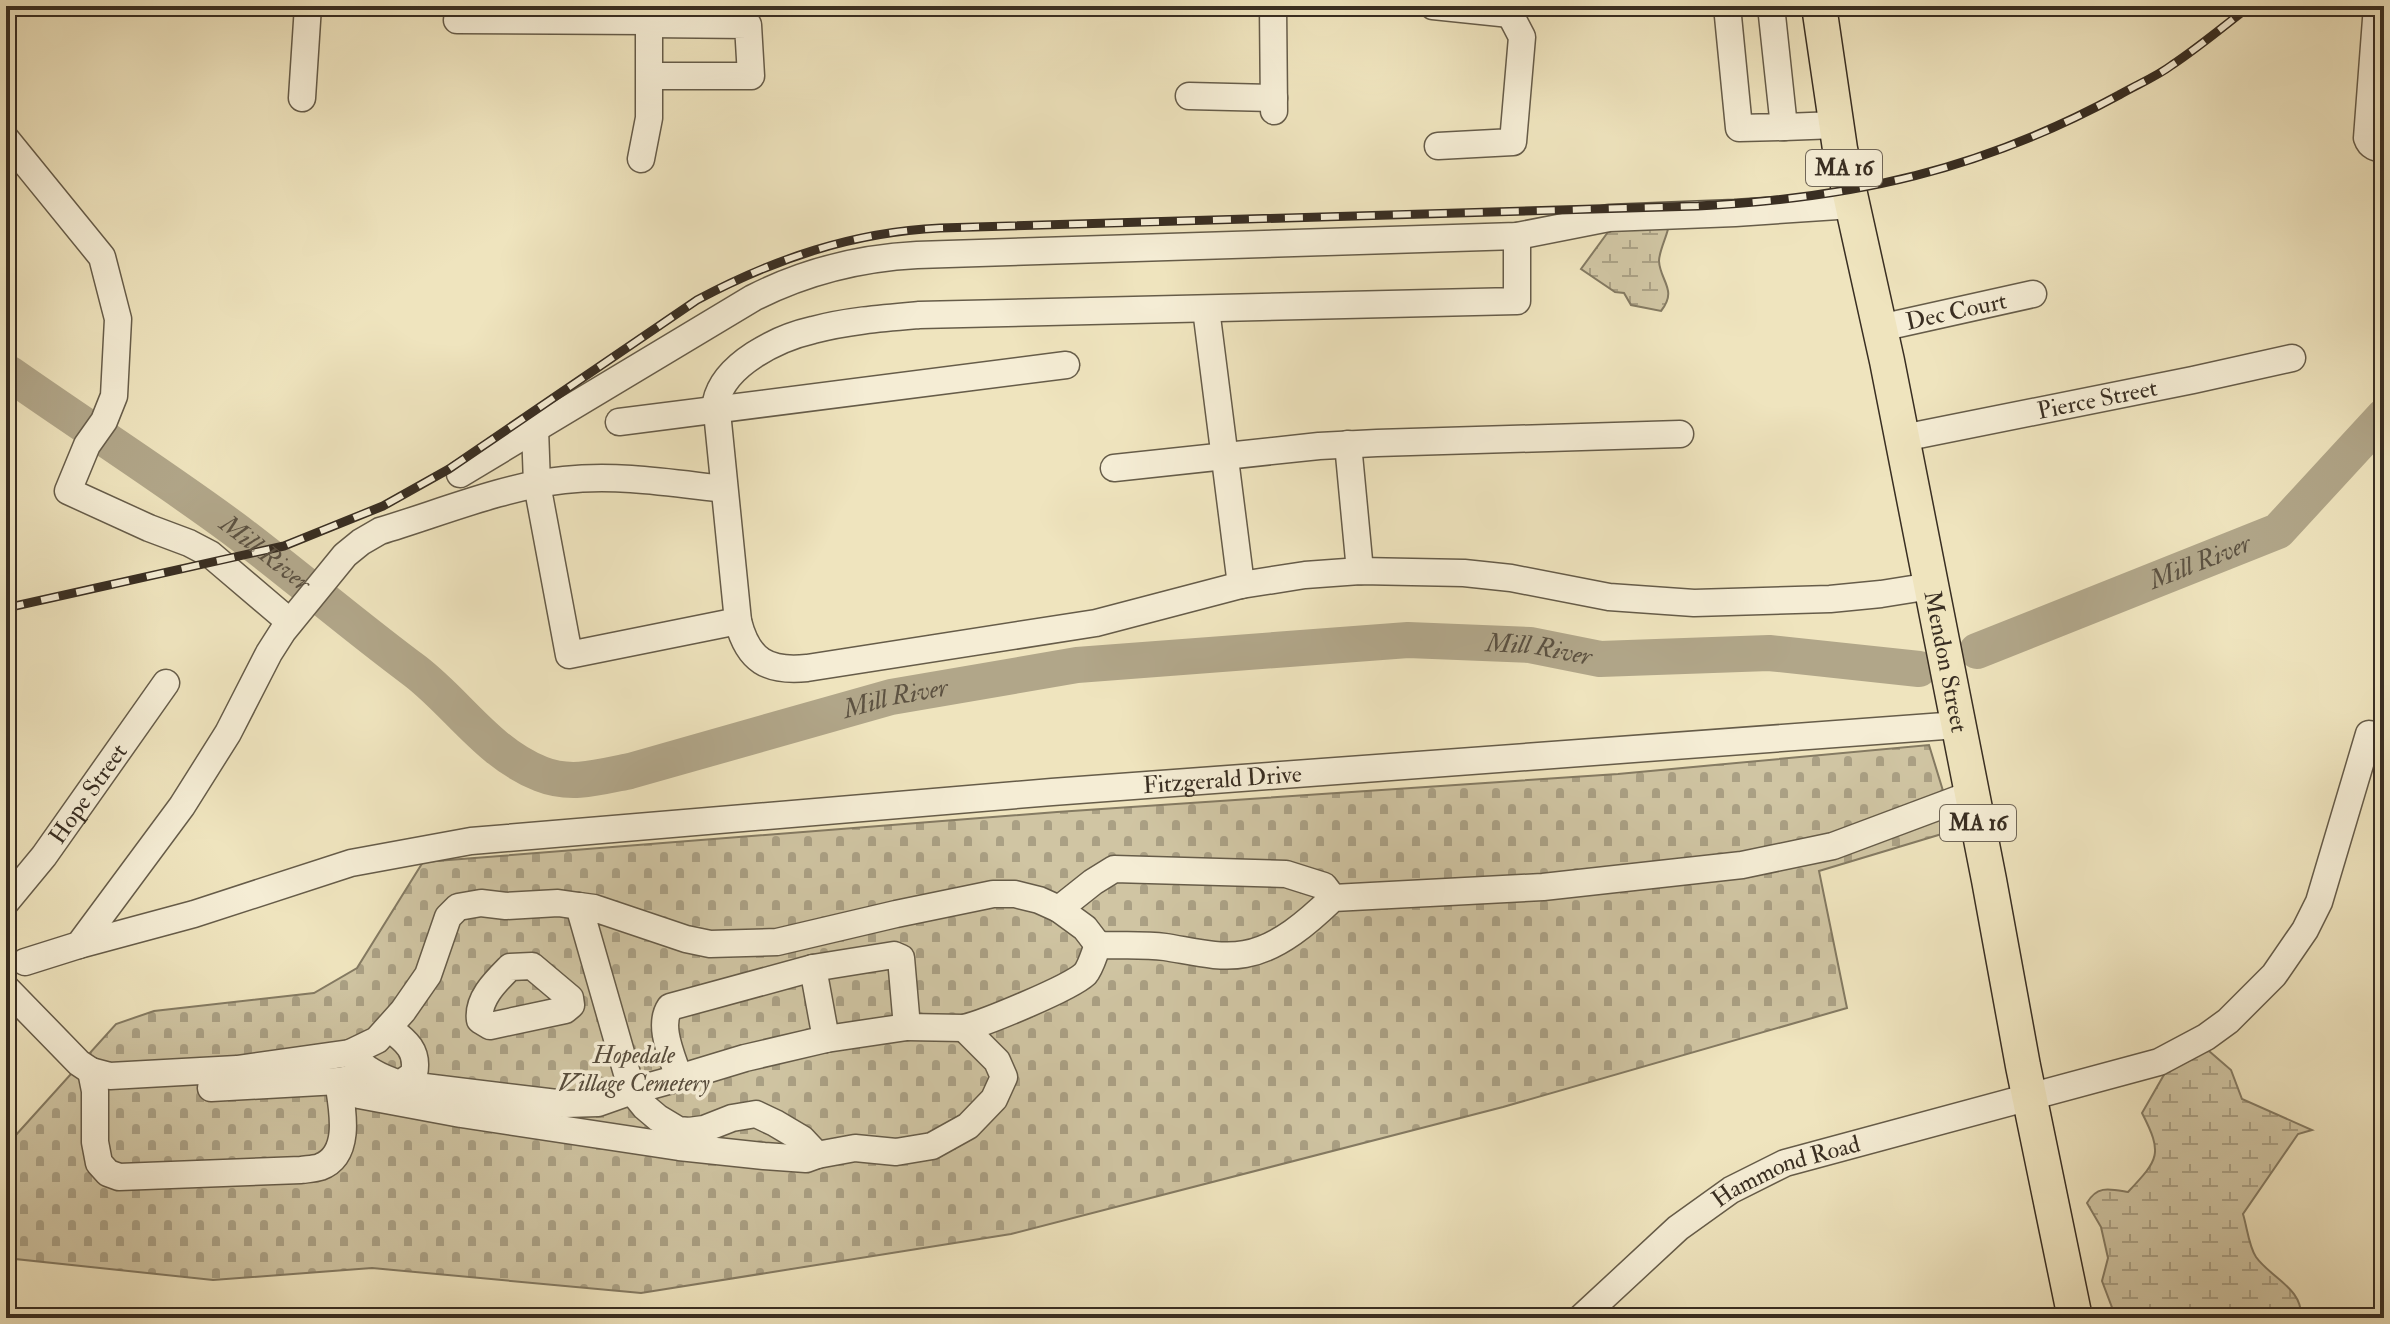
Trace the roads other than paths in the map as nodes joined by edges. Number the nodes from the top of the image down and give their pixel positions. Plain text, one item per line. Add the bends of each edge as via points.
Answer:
1 (308, 6) edge
2 (1273, 6) edge
3 (1433, 6) edge
4 (1727, 6) edge
5 (1771, 6) edge
6 (1819, 6) edge
7 (2377, 6) edge
8 (1510, 10) edge
9 (649, 17) edge
10 (457, 20) dead end
11 (650, 76) junction
12 (1189, 96) dead end
13 (302, 98) dead end
14 (1836, 125) junction
15 (1784, 127) junction
16 (6, 139) edge
17 (1438, 146) dead end
18 (2379, 148) edge
19 (641, 159) dead end
20 (1853, 205) junction
21 (1517, 236) junction
22 (2033, 294) dead end
23 (1206, 309) junction
24 (1880, 328) junction
25 (2292, 358) dead end
26 (1066, 365) dead end
27 (716, 410) junction
28 (619, 422) dead end
29 (535, 429) junction
30 (1680, 434) dead end
31 (1903, 438) junction
32 (1348, 444) junction
33 (1225, 457) junction
34 (1114, 468) dead end
35 (460, 474) dead end
36 (537, 484) junction
37 (724, 489) junction
38 (1360, 571) junction
39 (1241, 585) junction
40 (1931, 586) junction
41 (292, 618) junction
42 (738, 621) junction
43 (166, 683) dead end
44 (1958, 725) junction
45 (2369, 734) dead end
46 (1972, 794) junction
47 (1333, 898) junction
48 (6, 902) edge
49 (579, 906) junction
50 (1059, 909) junction
51 (79, 945) junction
52 (1098, 945) junction
53 (25, 962) dead end
54 (813, 968) junction
55 (10, 1003) edge
56 (571, 1005) dead end
57 (612, 1022) junction
58 (907, 1027) junction
59 (389, 1028) junction
60 (964, 1028) junction
61 (826, 1039) junction
62 (350, 1053) junction
63 (373, 1075) junction
64 (679, 1078) junction
65 (93, 1081) junction
66 (338, 1081) junction
67 (400, 1084) junction
68 (632, 1091) junction
69 (2029, 1097) junction
70 (817, 1155) junction
71 (1581, 1318) edge
72 (2075, 1318) edge

1 - 13 street
2 - 12 street via 1274,105
3 - 8 street
4 - 15 street via 1739,128
5 - 15 street
6 - 14 main road, Mendon Street / MA 16
7 - 18 street via 2367,138
8 - 17 street via 1522,37 1513,142
9 - 10 street
9 - 11 street
9 - 11 street via 748,25 751,76
11 - 19 street
14 - 15 street
14 - 20 main road, Mendon Street / MA 16
16 - 41 street via 102,257 118,319 114,396 68,491 210,554
20 - 21 street via 1609,218
20 - 24 main road, Mendon Street / MA 16
21 - 23 street via 1517,301
21 - 29 street via 866,260 818,271 765,292
22 - 24 street, Dec Court
23 - 27 street via 919,315 824,327 787,339 739,367 721,387
23 - 33 street
24 - 31 main road, Mendon Street / MA 16
25 - 31 street, Pierce Street
26 - 27 street
27 - 28 street
27 - 37 street
29 - 35 street
29 - 36 street
30 - 32 street
31 - 40 main road, Mendon Street / MA 16
32 - 33 street
32 - 38 street
33 - 34 street
33 - 39 street
36 - 37 street via 615,478
36 - 41 street via 380,531 353,548
36 - 42 street via 569,655
37 - 42 street
38 - 39 street
38 - 40 street via 1487,575 1609,597 1694,603 1830,599
39 - 42 street via 1096,623 791,670 758,659
40 - 44 main road, Mendon Street / MA 16
41 - 51 street via 182,806
43 - 48 street, Hope Street
44 - 46 main road, Mendon Street / MA 16
44 - 51 street, Fitzgerald Drive via 486,839 351,863
45 - 69 street, Hammond Road via 2319,902 2274,975 2228,1021 2159,1062
46 - 47 street via 1833,846 1742,865 1543,887
46 - 69 main road, Mendon Street / MA 16
47 - 50 street via 1324,886 1286,874 1114,869
47 - 52 street via 1282,939 1245,954
49 - 50 street via 710,944 777,942 993,894 1015,894
49 - 57 street
49 - 59 street via 458,907 448,917 428,975
50 - 52 street
51 - 53 street, Fitzgerald Drive
52 - 60 street via 1087,972 1064,987
54 - 58 street via 901,958
54 - 61 street
54 - 64 street via 670,1007 665,1026
55 - 65 street
56 - 57 street
57 - 68 street
58 - 60 street
58 - 61 street
59 - 62 street
59 - 67 street via 414,1050 414,1074
60 - 70 street via 997,1061 1004,1077 994,1099 968,1126 932,1146 896,1152 855,1148
61 - 64 street
62 - 63 street
62 - 65 street
63 - 66 street
63 - 67 street
64 - 68 street
65 - 66 street via 118,1092
65 - 66 street via 99,1163 119,1177 320,1167 336,1154 341,1141 344,1117
66 - 70 street via 359,1095 461,1114 679,1147 806,1159
67 - 68 street via 565,1104 598,1103
68 - 70 street via 678,1130 704,1129 756,1114 802,1139
69 - 71 street, Hammond Road via 1785,1163 1731,1190 1678,1228
69 - 72 main road, Mendon Street / MA 16

